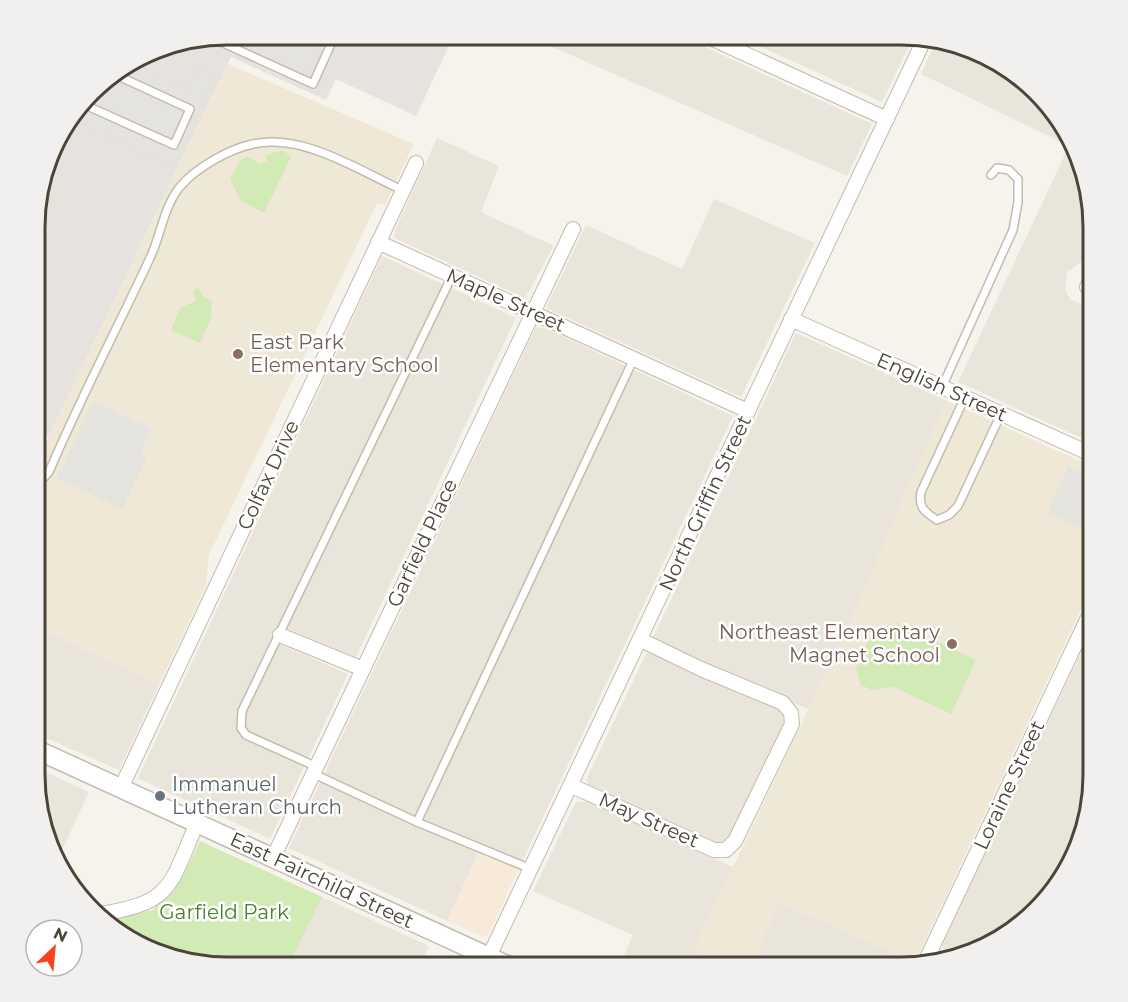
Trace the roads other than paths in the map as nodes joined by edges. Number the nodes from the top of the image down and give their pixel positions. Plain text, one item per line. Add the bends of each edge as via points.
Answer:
1 (228, 45) edge
2 (330, 45) edge
3 (726, 45) edge
4 (921, 46) edge
5 (123, 78) edge
6 (90, 107) edge
7 (887, 119) junction
8 (416, 163) dead end
9 (991, 175) dead end
10 (402, 190) junction
11 (573, 229) dead end
12 (378, 242) junction
13 (452, 276) junction
14 (531, 312) junction
15 (791, 319) junction
16 (634, 358) junction
17 (942, 387) junction
18 (965, 397) junction
19 (748, 411) junction
20 (1001, 414) junction
21 (1083, 451) edge
22 (45, 477) edge
23 (1083, 629) edge
24 (280, 635) junction
25 (641, 640) junction
26 (363, 669) junction
27 (45, 754) edge
28 (315, 770) junction
29 (572, 786) junction
30 (121, 788) junction
31 (417, 822) junction
32 (197, 823) junction
33 (273, 858) junction
34 (532, 869) junction
35 (108, 913) edge
36 (935, 953) edge
37 (477, 957) edge
38 (489, 957) edge

1 - 2 lane via 313,84
3 - 7 street
4 - 7 street, North Griffin Street
5 - 6 lane via 190,109 174,145
7 - 15 street, North Griffin Street
8 - 10 street, Colfax Drive
9 - 17 lane via 997,168 1009,170 1018,179 1013,230
10 - 12 street, Colfax Drive
10 - 22 lane via 291,143 253,144 221,157 192,176 172,197 154,249
11 - 14 street, Garfield Place
12 - 13 street, Maple Street
12 - 30 street, Colfax Drive
13 - 14 street, Maple Street
13 - 24 lane
14 - 16 street, Maple Street
14 - 26 street, Garfield Place
15 - 17 street, English Street
15 - 19 street, North Griffin Street
16 - 19 street, Maple Street
16 - 31 lane
17 - 18 street, English Street
18 - 20 street, English Street
18 - 20 lane via 921,492 923,512 937,520 958,506
19 - 25 street, North Griffin Street
20 - 21 street, English Street
23 - 36 street, Loraine Street
24 - 26 street
24 - 28 lane via 242,711 241,728 246,735
25 - 29 street, North Griffin Street
25 - 29 street, May Street via 783,703 791,713 792,724 735,841 726,850 714,850
26 - 28 street, Garfield Place
27 - 30 street, East Fairchild Street
28 - 31 lane
28 - 33 street, Garfield Place
29 - 34 street, North Griffin Street
30 - 32 street, East Fairchild Street
31 - 34 lane
32 - 33 street, East Fairchild Street
32 - 35 street via 167,889 134,909
33 - 37 street, East Fairchild Street
34 - 38 street, North Griffin Street

